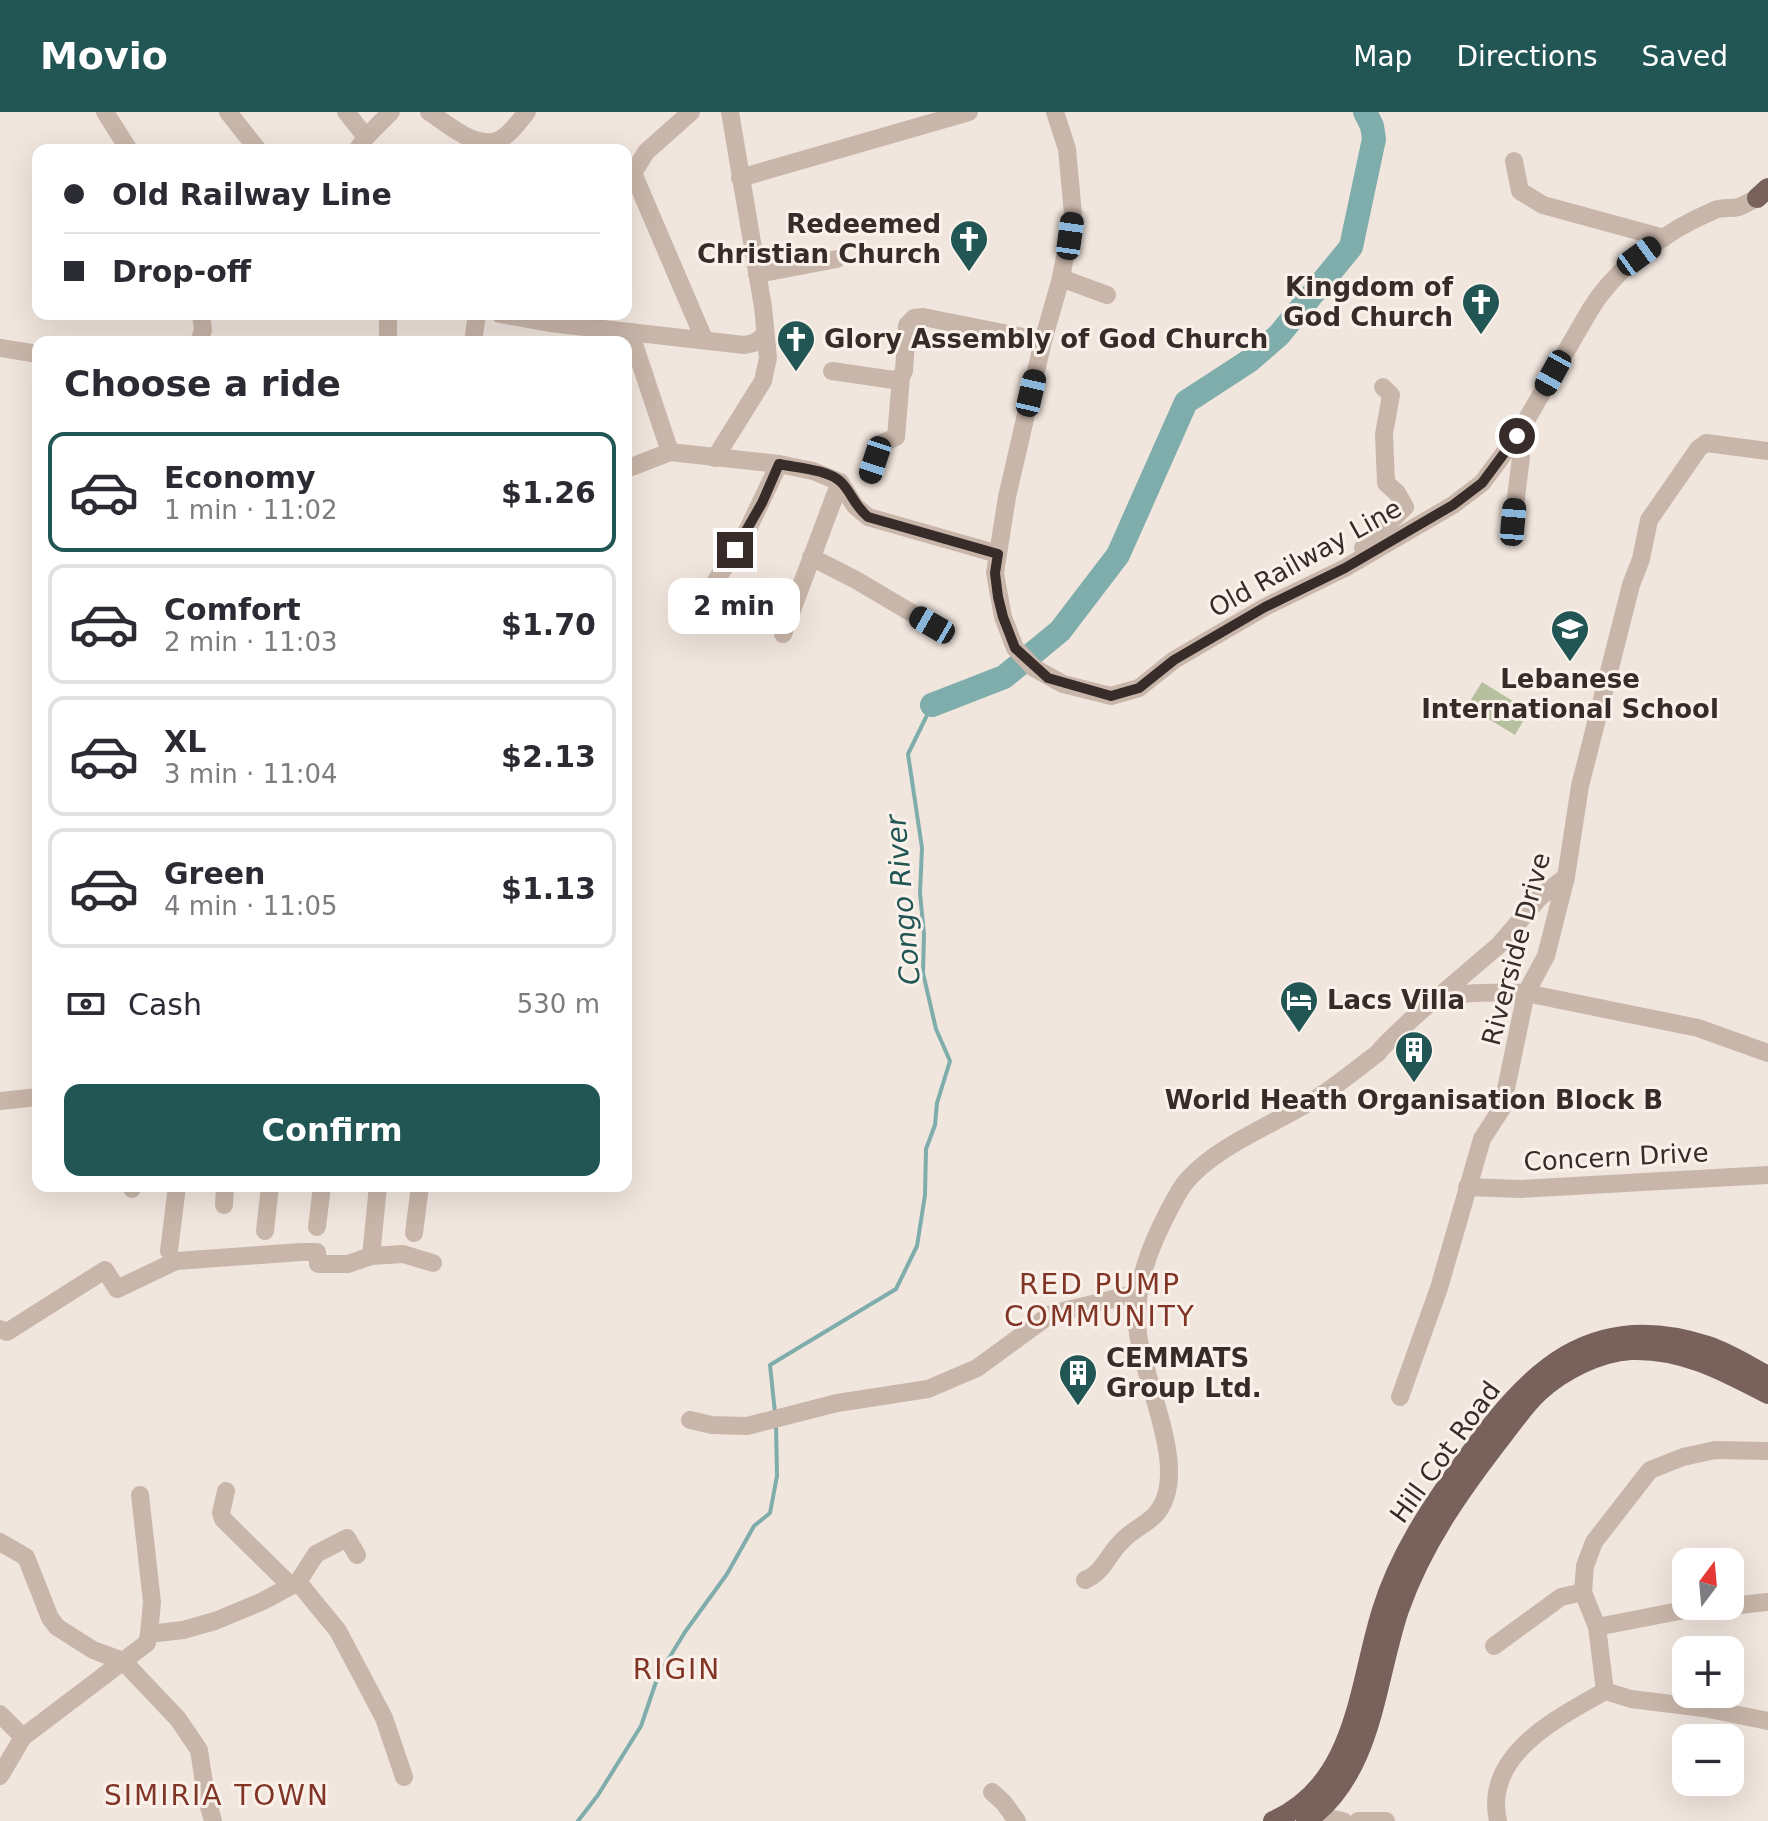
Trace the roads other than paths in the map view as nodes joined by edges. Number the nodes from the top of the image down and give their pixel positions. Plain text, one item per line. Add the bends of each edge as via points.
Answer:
1 (105, 112) edge
2 (228, 112) edge
3 (346, 112) edge
4 (391, 112) edge
5 (429, 112) edge
6 (527, 112) edge
7 (691, 112) edge
8 (730, 112) edge
9 (969, 112) edge
10 (1055, 112) edge
11 (125, 144) edge
12 (253, 144) edge
13 (361, 144) edge
14 (1514, 161) dead end
15 (740, 178) junction
16 (1764, 198) edge
17 (1664, 238) junction
18 (837, 259) dead end
19 (757, 274) junction
20 (1061, 278) junction
21 (1107, 295) dead end
22 (543, 320) edge
23 (630, 332) junction
24 (765, 335) junction
25 (631, 336) edge
26 (632, 338) edge
27 (704, 339) junction
28 (1043, 341) junction
29 (0, 348) edge
30 (32, 353) edge
31 (832, 371) dead end
32 (901, 377) junction
33 (1383, 387) dead end
34 (1517, 436) junction
35 (1768, 451) edge
36 (670, 452) junction
37 (715, 458) junction
38 (779, 464) junction
39 (632, 467) edge
40 (870, 475) dead end
41 (840, 482) junction
42 (1513, 522) dead end
43 (998, 554) junction
44 (811, 557) junction
45 (1345, 568) junction
46 (709, 592) dead end
47 (932, 625) dead end
48 (783, 634) dead end
49 (1566, 877) junction
50 (1526, 993) junction
51 (1437, 998) junction
52 (1768, 1053) edge
53 (32, 1098) edge
54 (0, 1101) edge
55 (1768, 1175) edge
56 (1467, 1187) junction
57 (176, 1192) edge
58 (269, 1192) edge
59 (321, 1192) edge
60 (369, 1192) edge
61 (377, 1192) edge
62 (419, 1192) edge
63 (317, 1227) dead end
64 (365, 1229) dead end
65 (265, 1231) dead end
66 (414, 1233) dead end
67 (169, 1251) dead end
68 (371, 1256) junction
69 (433, 1263) dead end
70 (1138, 1293) junction
71 (0, 1329) edge
72 (1768, 1376) edge
73 (1768, 1394) edge
74 (1400, 1397) dead end
75 (690, 1420) dead end
76 (1768, 1451) edge
77 (226, 1491) dead end
78 (140, 1495) dead end
79 (0, 1542) edge
80 (357, 1555) dead end
81 (1085, 1580) dead end
82 (294, 1584) junction
83 (1583, 1592) junction
84 (1768, 1602) edge
85 (1744, 1604) edge
86 (1672, 1612) edge
87 (1597, 1627) junction
88 (149, 1634) junction
89 (1494, 1646) dead end
90 (123, 1661) junction
91 (1605, 1691) junction
92 (0, 1714) edge
93 (1768, 1721) edge
94 (23, 1737) junction
95 (0, 1776) edge
96 (404, 1777) dead end
97 (992, 1792) dead end
98 (1310, 1818) edge
99 (213, 1821) edge
100 (1017, 1821) edge
101 (1273, 1821) edge
102 (1343, 1821) edge
103 (1358, 1821) edge
104 (1386, 1821) edge
105 (1498, 1821) edge

1 - 11 street
2 - 12 street
3 - 13 street
4 - 13 street
5 - 6 street via 486,142 503,137
7 - 27 street via 646,152 633,173
8 - 15 street
9 - 15 street
10 - 20 street, Old Railway Line via 1072,184 1073,214
14 - 17 street via 1520,191 1543,205
15 - 19 street
16 - 17 street, Old Railway Line via 1719,208
17 - 34 street, Old Railway Line via 1601,291
18 - 19 street
19 - 24 street
20 - 21 street
20 - 28 street, Old Railway Line
22 - 23 street
23 - 25 street
23 - 27 street
24 - 27 street via 744,345
24 - 37 street via 763,381
26 - 36 street
28 - 32 street via 914,318 907,325
28 - 43 street, Old Railway Line
29 - 30 street
31 - 32 street
32 - 40 street via 896,437 880,444
33 - 45 street via 1391,395 1384,434 1386,483 1405,507
34 - 42 street via 1521,457
34 - 45 street, Old Railway Line via 1482,483
35 - 49 street, Riverside Drive via 1706,443 1649,520 1580,786
36 - 37 street
36 - 39 street
37 - 38 street
38 - 41 street
38 - 46 street
41 - 43 street via 868,517
41 - 44 street
43 - 45 street, Old Railway Line via 998,597 1015,648 1048,678 1111,696 1139,688 1174,660
44 - 47 street
44 - 48 street
49 - 50 street, Riverside Drive via 1546,956
49 - 51 street
50 - 51 street
50 - 52 street via 1698,1028
50 - 56 street, Riverside Drive via 1502,1108 1482,1139
51 - 70 street via 1378,1053 1320,1096 1199,1166 1159,1230
53 - 54 street
55 - 56 street, Concern Drive via 1521,1189
56 - 74 street, Riverside Drive via 1439,1288
57 - 67 street
58 - 65 street
59 - 63 street
60 - 64 street
61 - 68 street
62 - 66 street
68 - 69 street via 403,1254
68 - 71 street via 348,1264 318,1264 317,1252 176,1261 117,1289 105,1270 7,1332
70 - 75 street via 1051,1314 977,1368 928,1389 837,1403 747,1426
70 - 81 street via 1136,1325 1166,1450 1167,1494 1157,1513
72 - 101 main road, Hill Cot Road via 1712,1347 1638,1334 1594,1342 1563,1356 1530,1381 1506,1404 1416,1533 1382,1609 1338,1762 1306,1801
73 - 98 main road, Hill Cot Road via 1702,1361 1629,1350 1570,1369 1538,1392 1487,1456 1424,1551 1398,1613 1349,1775
76 - 83 street via 1715,1450 1650,1470 1594,1542
77 - 82 street via 223,1519
78 - 88 street via 152,1602
79 - 90 street via 26,1557 57,1627
80 - 82 street via 347,1538 316,1554
82 - 88 street via 228,1617
82 - 96 street via 338,1631 384,1718
83 - 87 street
83 - 89 street via 1561,1597
84 - 85 street
86 - 87 street
87 - 91 street
88 - 90 street via 147,1643
90 - 94 street
90 - 99 street via 178,1719 199,1750
91 - 93 street
91 - 105 street via 1518,1748 1500,1781
92 - 94 street
94 - 95 street
97 - 100 street
98 - 102 street
103 - 104 street

